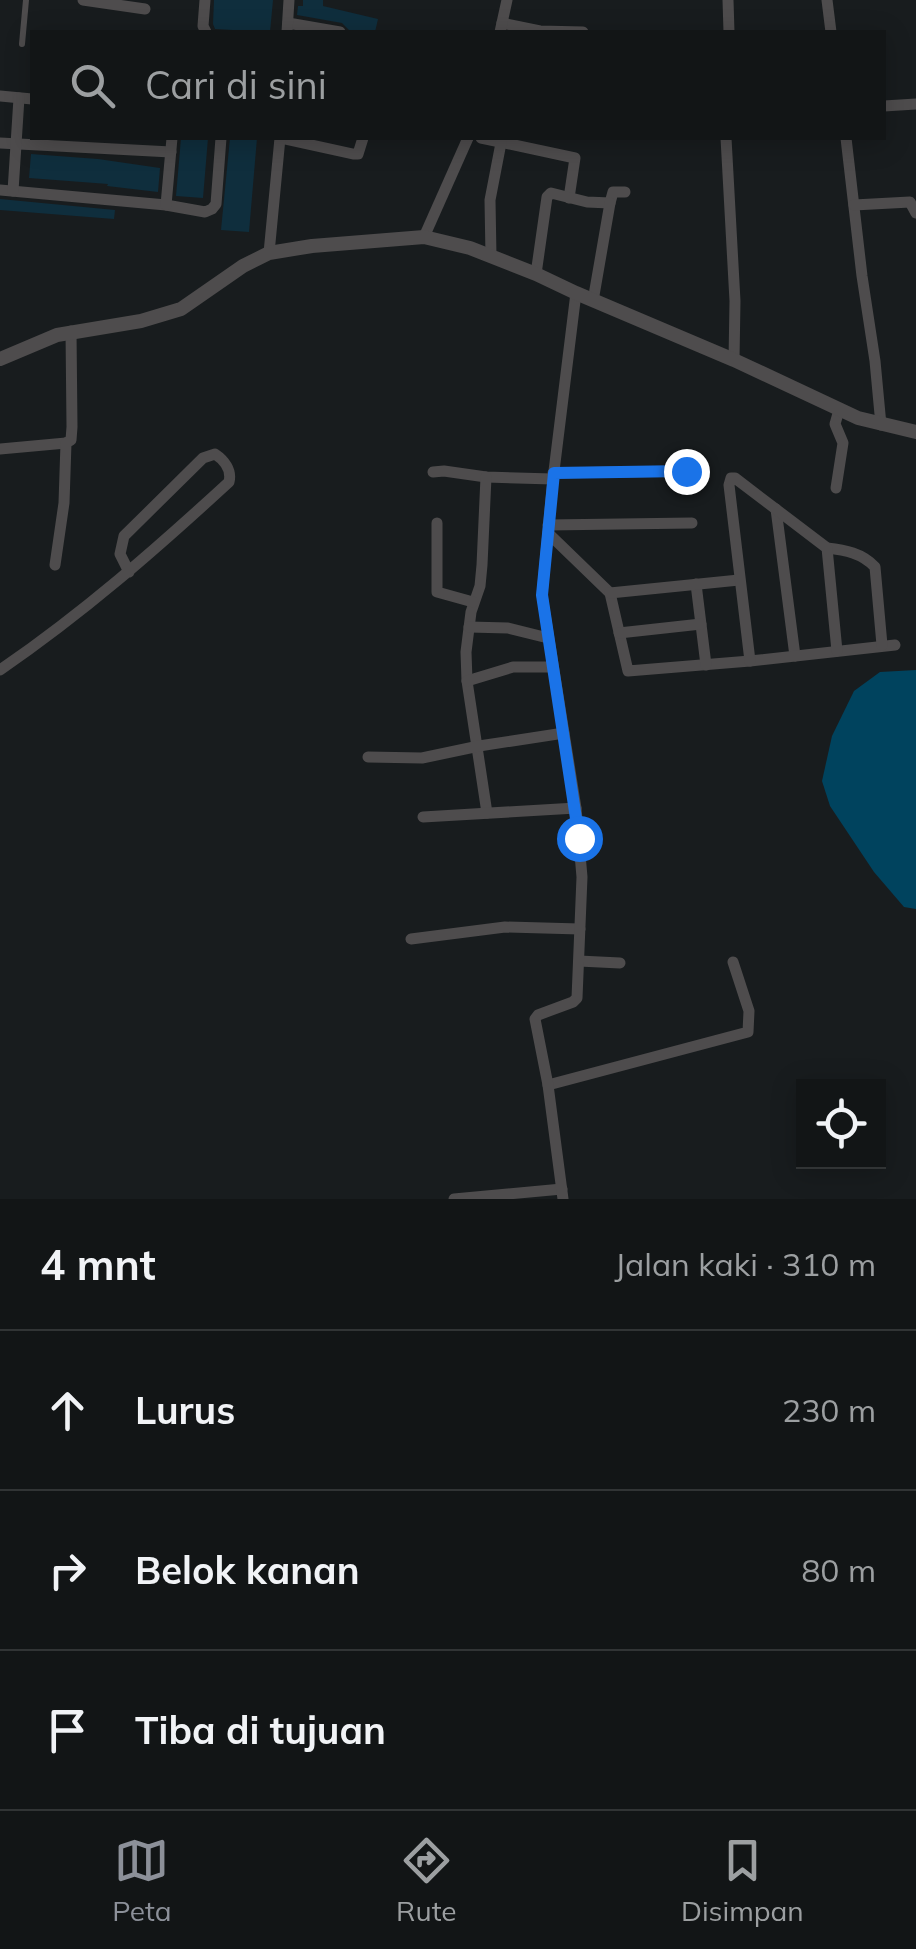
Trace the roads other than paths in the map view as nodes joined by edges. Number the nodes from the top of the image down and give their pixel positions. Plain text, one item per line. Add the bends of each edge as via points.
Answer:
1 (26, 0) edge
2 (83, 0) edge
3 (204, 0) edge
4 (289, 0) edge
5 (507, 0) edge
6 (728, 0) edge
7 (826, 0) edge
8 (144, 10) dead end
9 (287, 28) edge
10 (501, 28) edge
11 (205, 30) edge
12 (314, 30) edge
13 (729, 30) edge
14 (831, 30) edge
15 (22, 44) dead end
16 (0, 96) edge
17 (26, 99) edge
18 (916, 104) edge
19 (886, 106) edge
20 (172, 140) edge
21 (221, 140) edge
22 (280, 140) edge
23 (289, 140) edge
24 (362, 140) edge
25 (467, 140) edge
26 (489, 140) edge
27 (726, 140) edge
28 (846, 140) edge
29 (0, 143) edge
30 (501, 143) junction
31 (15, 144) junction
32 (172, 152) junction
33 (6, 191) edge
34 (625, 192) dead end
35 (568, 198) junction
36 (610, 203) junction
37 (166, 206) junction
38 (854, 206) junction
39 (916, 213) edge
40 (424, 237) junction
41 (270, 253) junction
42 (491, 256) junction
43 (536, 274) junction
44 (576, 293) junction
45 (593, 300) junction
46 (72, 331) junction
47 (0, 359) edge
48 (734, 360) junction
49 (839, 410) junction
50 (881, 426) junction
51 (916, 432) edge
52 (66, 443) junction
53 (0, 449) edge
54 (686, 471) dead end
55 (433, 472) dead end
56 (553, 476) junction
57 (486, 477) junction
58 (836, 488) dead end
59 (776, 509) junction
60 (437, 523) dead end
61 (692, 523) dead end
62 (548, 529) junction
63 (826, 548) junction
64 (55, 565) dead end
65 (130, 572) junction
66 (739, 580) junction
67 (696, 584) junction
68 (610, 594) junction
69 (474, 602) junction
70 (701, 624) junction
71 (470, 627) junction
72 (619, 633) junction
73 (548, 638) junction
74 (837, 651) junction
75 (795, 656) junction
76 (750, 661) junction
77 (706, 665) junction
78 (552, 666) junction
79 (0, 670) edge
80 (467, 680) junction
81 (564, 733) junction
82 (478, 746) junction
83 (368, 757) dead end
84 (576, 808) junction
85 (487, 813) junction
86 (424, 817) dead end
87 (580, 929) junction
88 (411, 939) dead end
89 (578, 961) junction
90 (734, 962) dead end
91 (620, 963) dead end
92 (548, 1085) junction
93 (563, 1194) edge
94 (454, 1199) edge

1 - 15 lane
2 - 8 street
3 - 11 street
4 - 9 street
5 - 10 street
6 - 13 street
7 - 14 street
9 - 12 street
16 - 17 street
17 - 31 street
18 - 19 street
20 - 32 street
21 - 37 street via 212,210
22 - 41 street
23 - 24 street via 352,154
25 - 40 street
26 - 30 street
27 - 48 street
28 - 38 street
29 - 31 street
30 - 35 street via 574,158
30 - 42 street via 490,200
31 - 32 street
31 - 33 street
32 - 37 street
33 - 37 street
34 - 36 street via 613,192
35 - 36 street
35 - 43 street via 547,197
36 - 45 street
38 - 39 street via 910,202
38 - 50 street
40 - 41 street
40 - 42 street
41 - 46 street via 182,309
42 - 43 street
43 - 44 street
44 - 45 street
44 - 56 street
45 - 48 street
46 - 47 street
46 - 52 street via 72,427
48 - 49 street
49 - 50 street
49 - 58 street via 843,444
50 - 51 street
52 - 53 street
52 - 64 street
54 - 56 street
55 - 57 street
56 - 57 street
56 - 62 street
57 - 69 street
59 - 63 street
59 - 66 street via 735,478 728,480
59 - 75 street
60 - 69 street via 437,592
61 - 62 street
62 - 68 street
62 - 73 street via 542,595
63 - 74 street
63 - 74 street via 875,567 888,645
65 - 65 street via 120,554 124,536 203,458 222,459 228,482
65 - 79 street
66 - 67 street
66 - 76 street
67 - 68 street
67 - 70 street
68 - 72 street
69 - 71 street
70 - 72 street
70 - 77 street
71 - 73 street
71 - 80 street
72 - 77 street via 628,671
73 - 78 street
74 - 75 street
75 - 76 street
76 - 77 street
78 - 80 street
78 - 81 street
80 - 82 street
81 - 82 street
81 - 84 street
82 - 83 street via 422,758
82 - 85 street
84 - 85 street
84 - 87 street
85 - 86 street
87 - 88 street via 505,927
87 - 89 street
89 - 91 street
89 - 92 street via 575,1000 535,1019
90 - 92 street via 749,1011 748,1032
92 - 93 street
93 - 94 street

